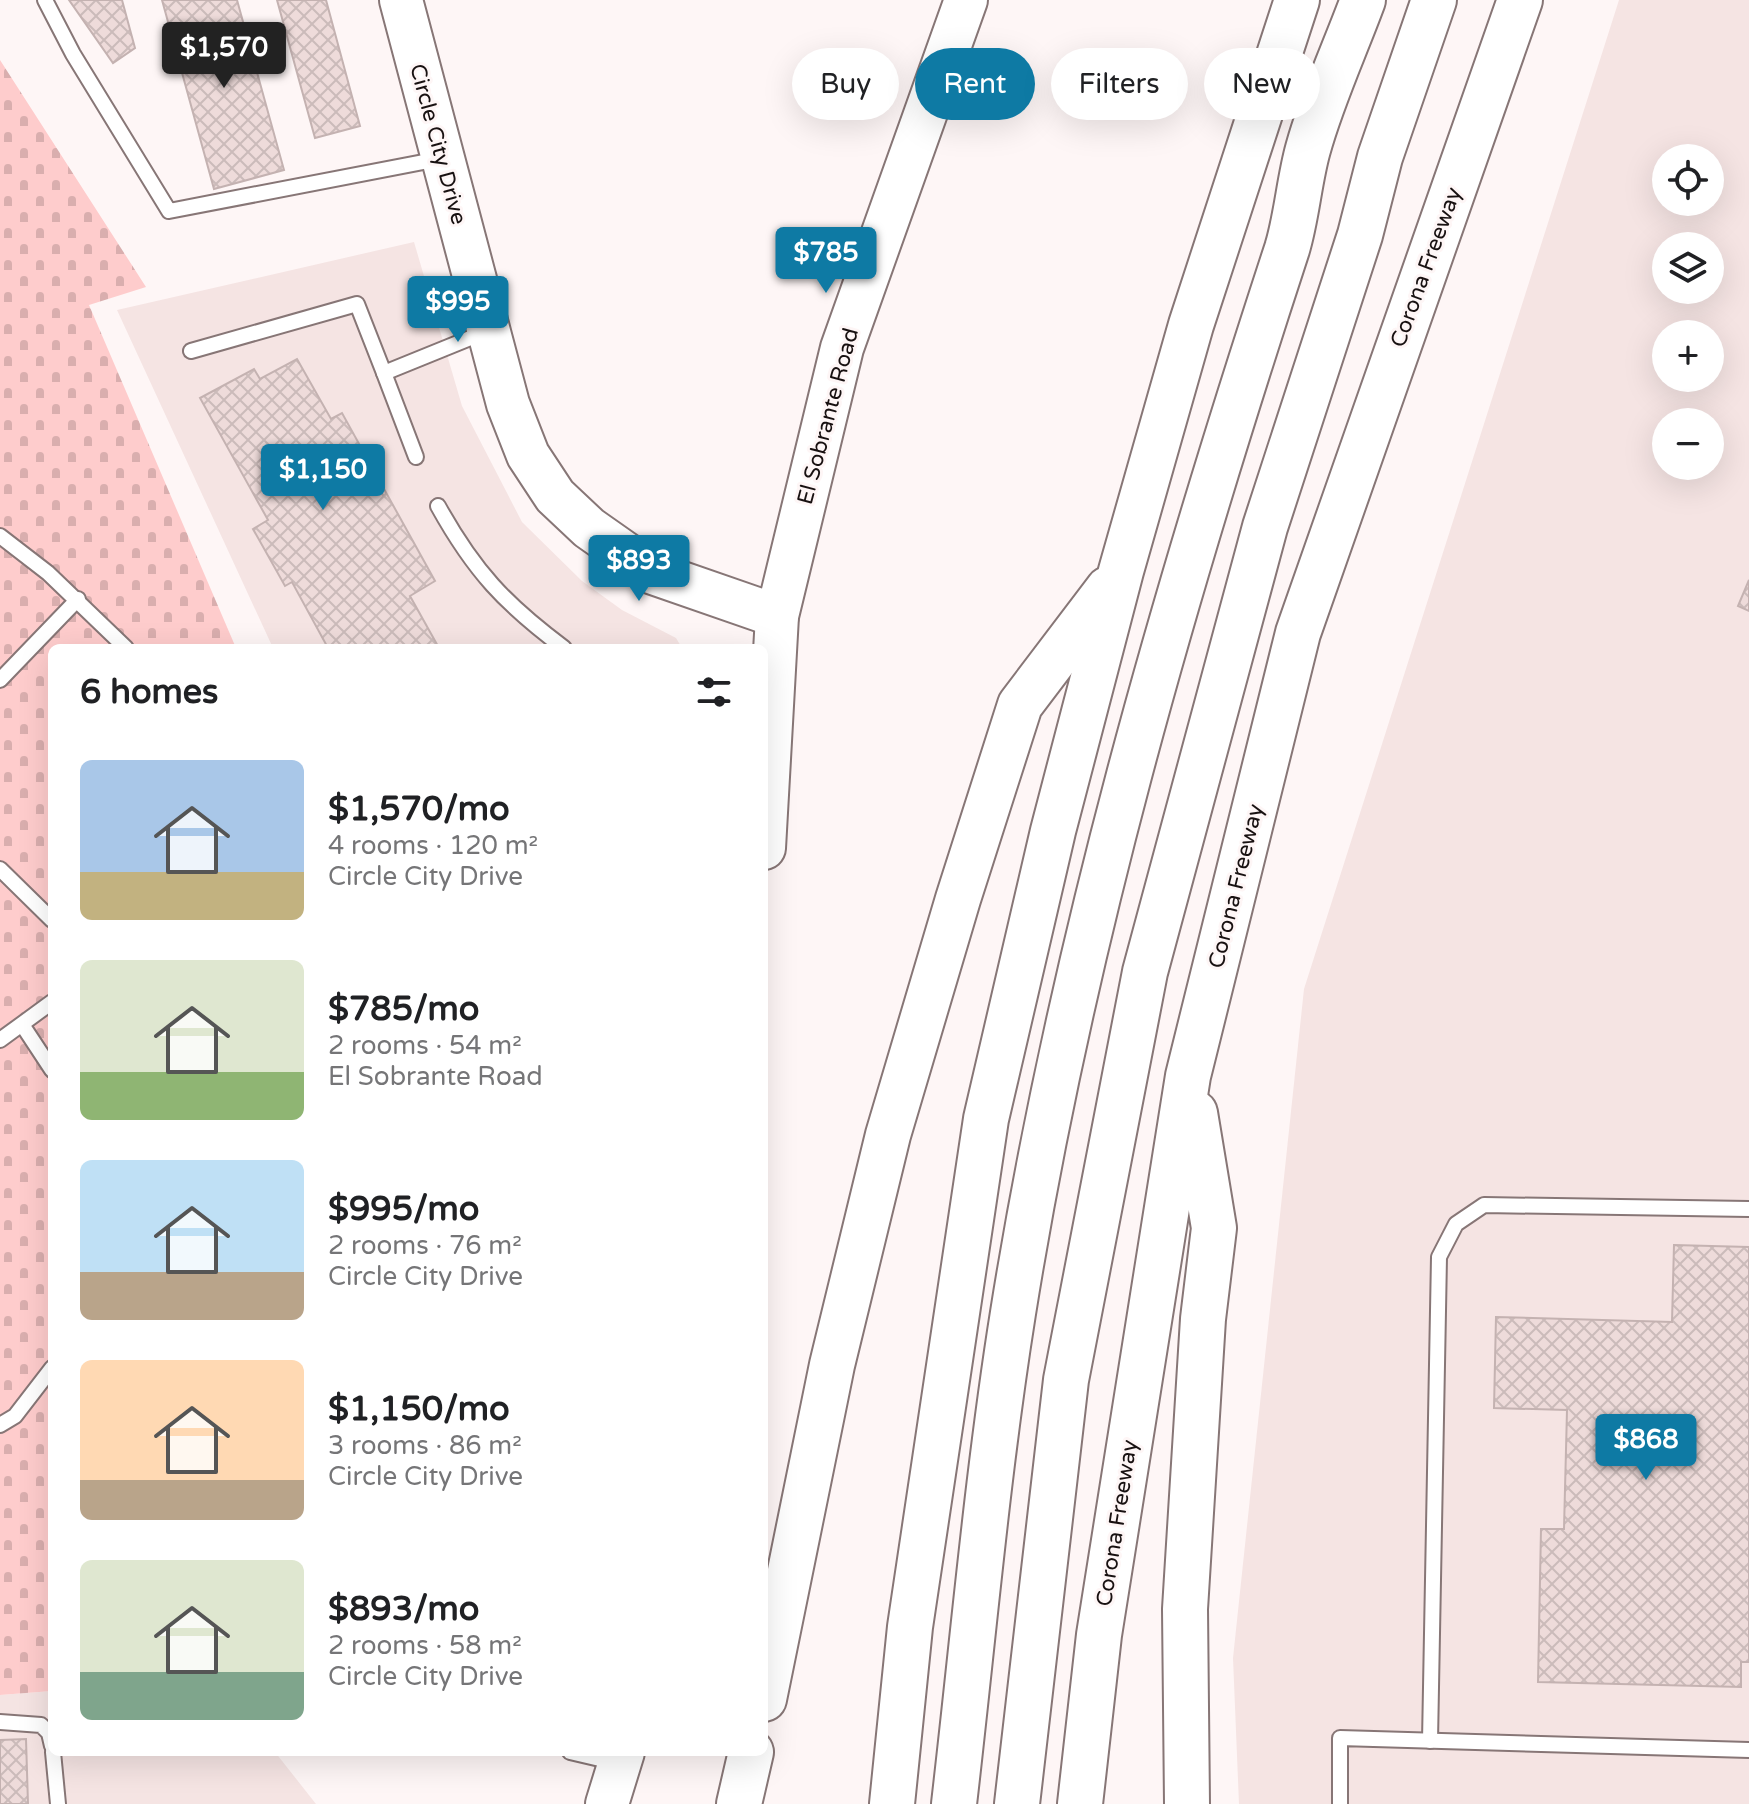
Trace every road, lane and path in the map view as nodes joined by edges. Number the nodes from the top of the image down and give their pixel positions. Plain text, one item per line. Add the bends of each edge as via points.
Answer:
1 (45, 0) edge
2 (401, 0) edge
3 (966, 0) edge
4 (1297, 0) edge
5 (1363, 0) edge
6 (1396, 0) edge
7 (1434, 0) edge
8 (1465, 0) edge
9 (1520, 0) edge
10 (443, 158) junction
11 (1296, 221) junction
12 (1360, 235) junction
13 (489, 330) junction
14 (191, 351) dead end
15 (384, 373) junction
16 (416, 457) dead end
17 (438, 506) dead end
18 (0, 536) edge
19 (1121, 571) junction
20 (78, 599) junction
21 (777, 616) junction
22 (122, 644) edge
23 (559, 644) edge
24 (0, 680) edge
25 (768, 758) edge
26 (0, 869) edge
27 (48, 916) edge
28 (48, 1005) edge
29 (23, 1026) junction
30 (0, 1040) edge
31 (48, 1064) edge
32 (1188, 1076) junction
33 (1749, 1209) edge
34 (48, 1373) edge
35 (0, 1425) edge
36 (768, 1680) edge
37 (0, 1722) edge
38 (48, 1732) edge
39 (1430, 1741) junction
40 (1749, 1750) edge
41 (53, 1756) edge
42 (750, 1756) edge
43 (621, 1758) edge
44 (58, 1804) edge
45 (607, 1804) edge
46 (739, 1804) edge
47 (892, 1804) edge
48 (954, 1804) edge
49 (1017, 1804) edge
50 (1080, 1804) edge
51 (1187, 1804) edge
52 (1340, 1804) edge

1 - 10 lane via 169,211
2 - 10 street, Circle City Drive
3 - 21 street, El Sobrante Road via 842,348
4 - 19 highway via 1191,325
5 - 11 highway via 1307,150
6 - 11 highway via 1335,156
7 - 12 highway via 1380,157
8 - 12 highway via 1400,168
9 - 32 highway, Corona Freeway via 1298,633
10 - 13 street, Circle City Drive
11 - 48 highway via 1206,495 1153,682 1054,1088 1013,1315
12 - 49 highway via 1265,527 1145,972 1066,1380
13 - 15 lane
13 - 21 street, Circle City Drive via 528,455 555,496 589,528 653,573
14 - 15 lane via 357,304
15 - 16 lane
17 - 23 lane via 495,592
18 - 20 lane
19 - 36 highway via 1020,705 958,899 888,1135 836,1349
19 - 47 highway via 986,1119 910,1627
20 - 22 lane
20 - 24 lane
21 - 25 street, El Sobrante Road
26 - 27 lane
28 - 29 lane
29 - 30 lane
29 - 31 lane
32 - 50 highway, Corona Freeway via 1099,1635
32 - 51 highway via 1214,1228 1203,1319 1185,1609
33 - 39 lane via 1484,1205 1456,1224 1439,1257
34 - 35 lane via 15,1416
37 - 38 lane via 41,1725
39 - 40 lane
39 - 52 lane via 1340,1738
41 - 44 lane
42 - 46 highway
43 - 45 street

